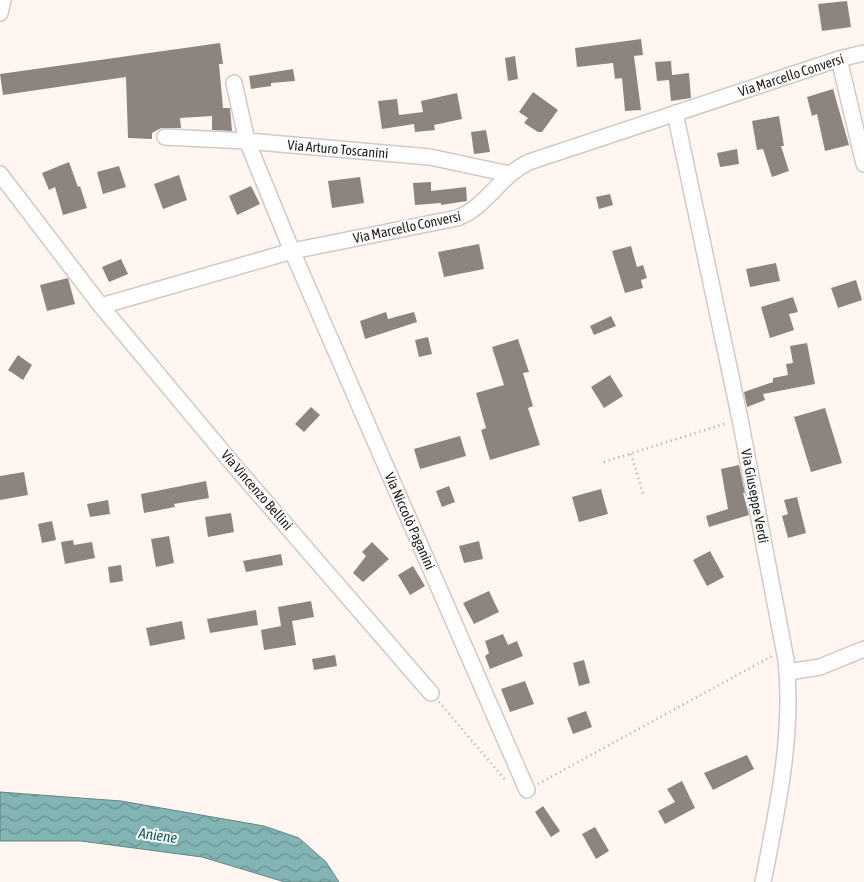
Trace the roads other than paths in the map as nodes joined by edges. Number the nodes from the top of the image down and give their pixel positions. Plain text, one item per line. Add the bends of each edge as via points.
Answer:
1 (3, 0) edge
2 (0, 14) edge
3 (864, 53) edge
4 (839, 59) junction
5 (234, 83) dead end
6 (675, 113) junction
7 (165, 137) dead end
8 (247, 141) junction
9 (864, 164) edge
10 (0, 174) edge
11 (509, 174) junction
12 (292, 251) junction
13 (101, 306) junction
14 (864, 649) edge
15 (788, 672) junction
16 (431, 693) road end
17 (527, 790) road end
18 (763, 882) edge

1 - 2 street
3 - 4 street, Via Marcello Conversi
4 - 6 street, Via Marcello Conversi
4 - 9 street
5 - 8 street, Via Niccolò Paganini
6 - 11 street, Via Marcello Conversi via 529,162
6 - 15 street, Via Giuseppe Verdi via 740,419
7 - 8 street, Via Arturo Toscanini
8 - 11 street, Via Arturo Toscanini via 430,158
8 - 12 street, Via Niccolò Paganini
10 - 13 street, Via Vincenzo Bellini
11 - 12 street, Via Marcello Conversi via 478,208 462,216
12 - 13 street, Via Marcello Conversi
12 - 17 street, Via Niccolò Paganini
13 - 16 street, Via Vincenzo Bellini
14 - 15 street via 820,667
15 - 18 street, Via Giuseppe Verdi via 783,767

